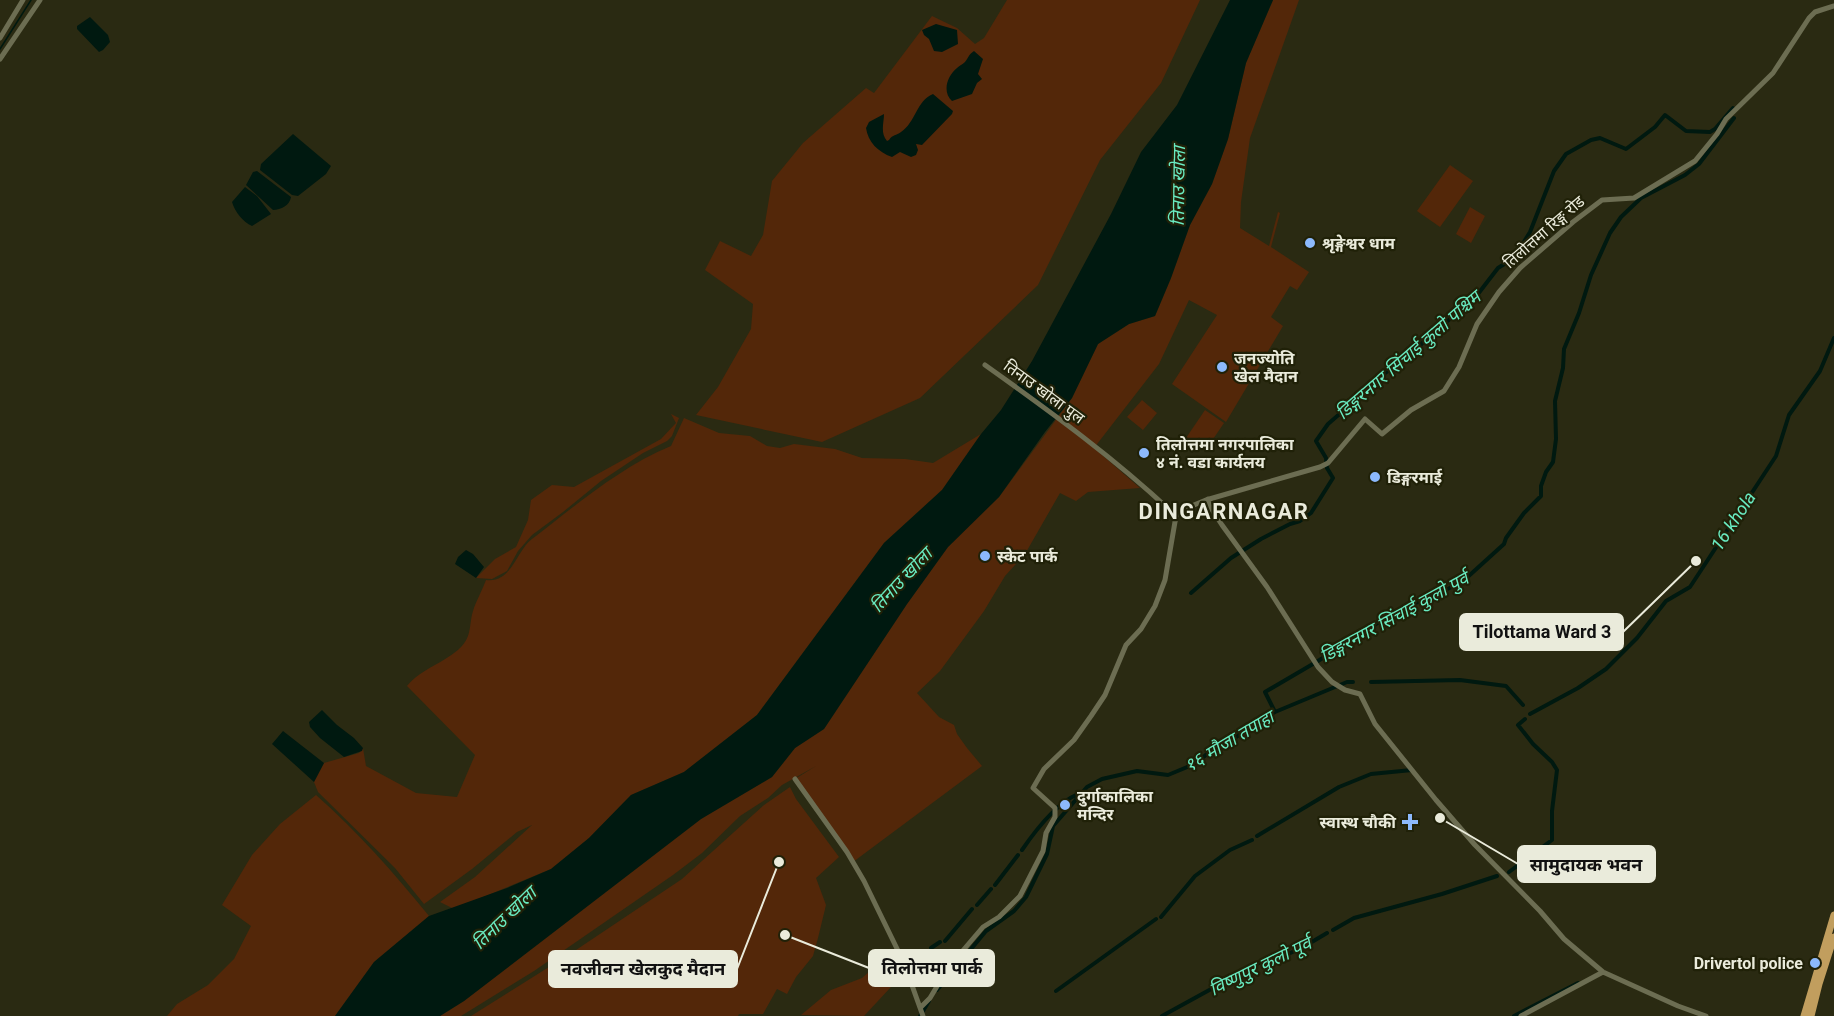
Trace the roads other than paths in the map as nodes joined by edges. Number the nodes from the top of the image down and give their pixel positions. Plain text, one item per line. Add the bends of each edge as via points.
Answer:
1 (24, 0) edge
2 (40, 0) edge
3 (1834, 6) edge
4 (0, 38) edge
5 (0, 59) edge
6 (985, 365) dead end
7 (1208, 499) junction
8 (1176, 516) junction
9 (795, 779) dead end
10 (1834, 915) edge
11 (1834, 937) edge
12 (1603, 972) junction
13 (921, 1012) edge
14 (1521, 1016) edge
15 (1706, 1016) edge
16 (1804, 1016) edge
17 (1811, 1016) edge

1 - 4 street
2 - 5 street
3 - 7 street, तिलोत्तमा रिङ्ग रोड via 1809,18 1773,73 1726,119 1695,161 1634,198 1602,200 1520,268 1477,324 1444,391 1411,410 1382,434 1365,418 1327,464
6 - 8 street, तिनाउ खोला पुल via 1088,440
7 - 8 street, तिलोत्तमा रिङ्ग रोड
7 - 12 street via 1318,667 1332,682 1360,694 1387,740 1475,845 1564,939
8 - 13 street via 1165,580 1155,606 1126,645 1105,695 1091,716 1074,740 1044,769 1033,788 1055,808 1038,864 1020,896 983,927 948,968
9 - 13 street via 864,881 904,963
10 - 16 highway
11 - 17 highway
12 - 14 street
12 - 15 street

